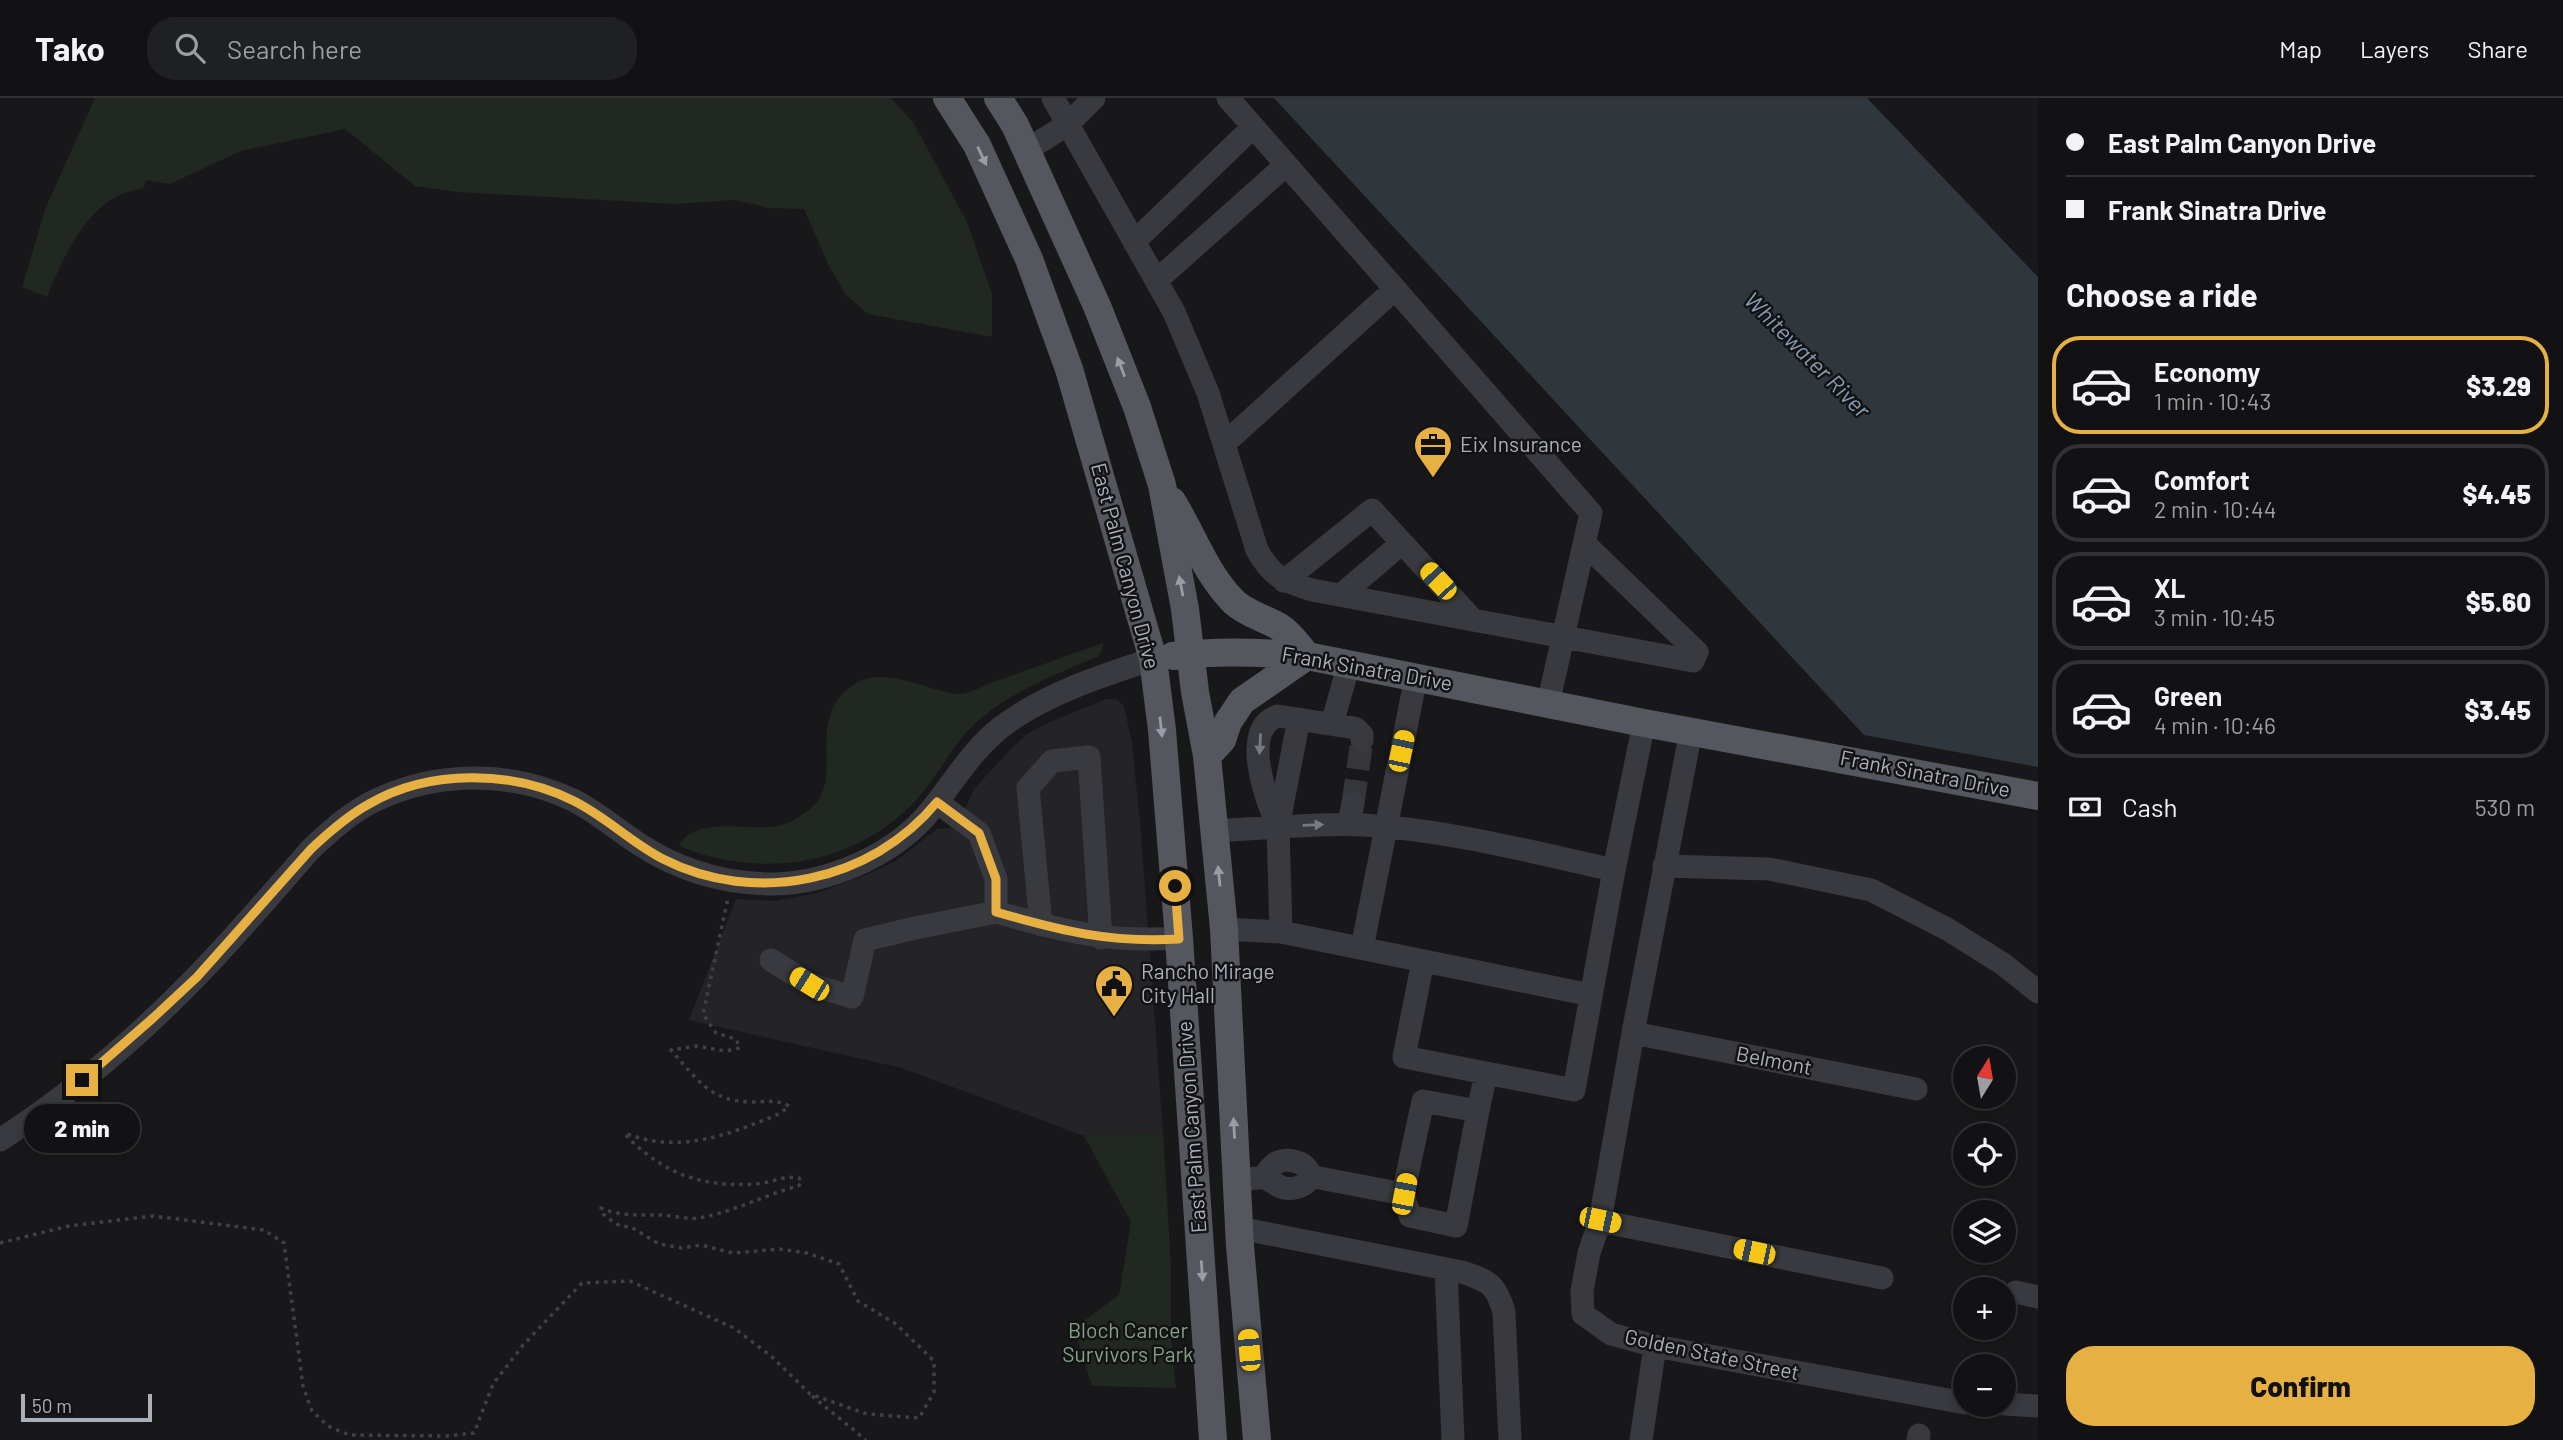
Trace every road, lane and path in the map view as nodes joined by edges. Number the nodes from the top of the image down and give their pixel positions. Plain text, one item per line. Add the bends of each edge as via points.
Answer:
1 (947, 98) edge
2 (998, 98) edge
3 (1053, 98) edge
4 (1094, 98) edge
5 (1228, 98) edge
6 (1068, 124) junction
7 (1253, 127) junction
8 (1027, 150) junction
9 (1286, 165) junction
10 (1134, 242) junction
11 (1156, 281) junction
12 (1395, 289) junction
13 (1225, 443) junction
14 (1161, 485) junction
15 (1402, 543) junction
16 (1585, 544) junction
17 (1284, 581) junction
18 (1341, 595) junction
19 (1473, 620) junction
20 (1563, 636) junction
21 (1192, 653) junction
22 (1307, 656) junction
23 (1153, 659) junction
24 (1349, 664) junction
25 (1416, 677) junction
26 (1548, 704) junction
27 (1299, 719) junction
28 (1644, 723) junction
29 (1332, 724) junction
30 (1691, 731) junction
31 (1362, 740) dead end
32 (1207, 756) junction
33 (2038, 796) edge
34 (937, 802) junction
35 (1385, 826) junction
36 (1278, 827) junction
37 (1214, 831) junction
38 (1664, 866) junction
39 (1614, 870) junction
40 (732, 882) junction
41 (996, 912) junction
42 (1041, 925) junction
43 (1224, 929) junction
44 (1281, 932) junction
45 (1101, 938) junction
46 (1179, 939) junction
47 (1362, 948) junction
48 (771, 960) dead end
49 (1423, 961) junction
50 (2038, 992) edge
51 (1591, 995) junction
52 (1633, 1032) junction
53 (1486, 1073) junction
54 (1916, 1089) dead end
55 (1478, 1111) junction
56 (0, 1140) edge
57 (1250, 1180) junction
58 (1404, 1194) junction
59 (1600, 1220) junction
60 (1239, 1228) junction
61 (0, 1243) edge
62 (1446, 1269) junction
63 (1882, 1278) dead end
64 (1655, 1346) junction
65 (810, 1394) junction
66 (1953, 1400) edge
67 (2016, 1405) edge
68 (2038, 1406) edge
69 (866, 1440) edge
70 (1213, 1440) edge
71 (1257, 1440) edge
72 (1453, 1440) edge
73 (1510, 1440) edge
74 (1640, 1440) edge

1 -> 23 main road, East Palm Canyon Drive via 977,145 1030,259 1069,369
2 - 8 main road, East Palm Canyon Drive
3 - 6 street
4 - 6 street
5 - 7 street
6 - 8 street
6 - 10 street
7 - 9 street
7 - 10 street
14 -> 8 main road, East Palm Canyon Drive via 1137,407 1097,306
9 - 11 street
9 - 12 street
10 - 11 street
11 - 13 street via 1174,312
12 - 13 street
12 - 16 street via 1591,513
13 - 17 street via 1257,550 1267,568
21 -> 14 main road, East Palm Canyon Drive
14 - 22 main road via 1212,576 1235,602 1281,628
15 - 17 street via 1372,510
15 - 18 street
15 - 19 street
16 - 20 street
16 - 20 street via 1697,652 1693,661
17 - 18 street
18 - 19 street
19 - 20 street
20 - 26 street
21 - 22 main road, Frank Sinatra Drive via 1259,651
21 - 23 main road, Frank Sinatra Drive
21 - 32 main road, East Palm Canyon Drive
22 - 24 main road, Frank Sinatra Drive
22 - 32 main road via 1242,701 1222,740
23 - 34 street, Frank Sinatra Drive via 1074,688 1017,716 972,756
23 -> 46 main road, East Palm Canyon Drive
24 - 25 main road, Frank Sinatra Drive
24 - 29 street
25 - 26 main road, Frank Sinatra Drive
25 - 35 street
26 - 28 main road, Frank Sinatra Drive
27 - 29 street
27 - 36 street
27 -> 36 street via 1278,716 1268,720 1258,742 1265,797
28 - 30 main road, Frank Sinatra Drive
28 - 39 street
29 - 31 street via 1355,728
30 - 33 main road, Frank Sinatra Drive
30 - 38 street, Golden State Street
32 - 37 main road, East Palm Canyon Drive
34 - 40 street, Frank Sinatra Drive via 892,845 834,873 776,884
34 - 41 street via 979,833 996,879
36 -> 35 street via 1351,813
35 - 39 street
35 - 47 street
36 - 37 street
36 - 44 street
43 -> 37 main road, East Palm Canyon Drive
38 - 50 street via 1769,869 1871,890 1958,936
38 - 52 street, Golden State Street
39 - 51 street
40 - 56 street, Frank Sinatra Drive via 662,858 575,801 527,784 474,777 396,791 331,830 197,977 72,1088
40 - 65 path via 703,1014 716,1032 736,1039 740,1048 671,1050 704,1087 725,1100 775,1101 789,1106 721,1138 657,1142 625,1133 664,1168 699,1181 738,1185 790,1176 802,1183 696,1219 601,1208 620,1226 631,1227 659,1244 701,1245 733,1253 779,1249 839,1264 858,1301 896,1324 934,1361 933,1392 919,1418 867,1414
41 - 42 street
41 - 48 street via 865,940 852,997 809,984
42 - 45 street
42 - 45 street via 1028,788 1052,761 1089,757
43 - 44 street
57 -> 43 main road, East Palm Canyon Drive
44 - 47 street
45 - 46 street
46 -> 70 main road, East Palm Canyon Drive
47 - 49 street
49 - 51 street
49 - 53 street via 1404,1057
51 - 53 street via 1574,1090
52 - 54 street, Belmont
52 - 59 street, Golden State Street
53 - 55 street
55 - 58 street via 1423,1101
55 - 58 street via 1457,1226 1410,1216
57 - 58 street via 1292,1189 1302,1187 1309,1176
57 - 60 main road, East Palm Canyon Drive
59 - 63 street
59 - 64 street, Golden State Street via 1582,1291 1583,1314 1611,1334
60 - 62 street
60 - 71 main road, East Palm Canyon Drive
61 - 65 path via 69,1226 153,1216 264,1230 284,1242 303,1386 312,1411 328,1426 349,1435 474,1433 493,1384 524,1343 582,1283 630,1281 734,1328
62 - 72 street
62 - 73 street via 1485,1280 1500,1297
64 - 66 street, Golden State Street
64 - 74 street
65 - 69 path
67 - 68 street

